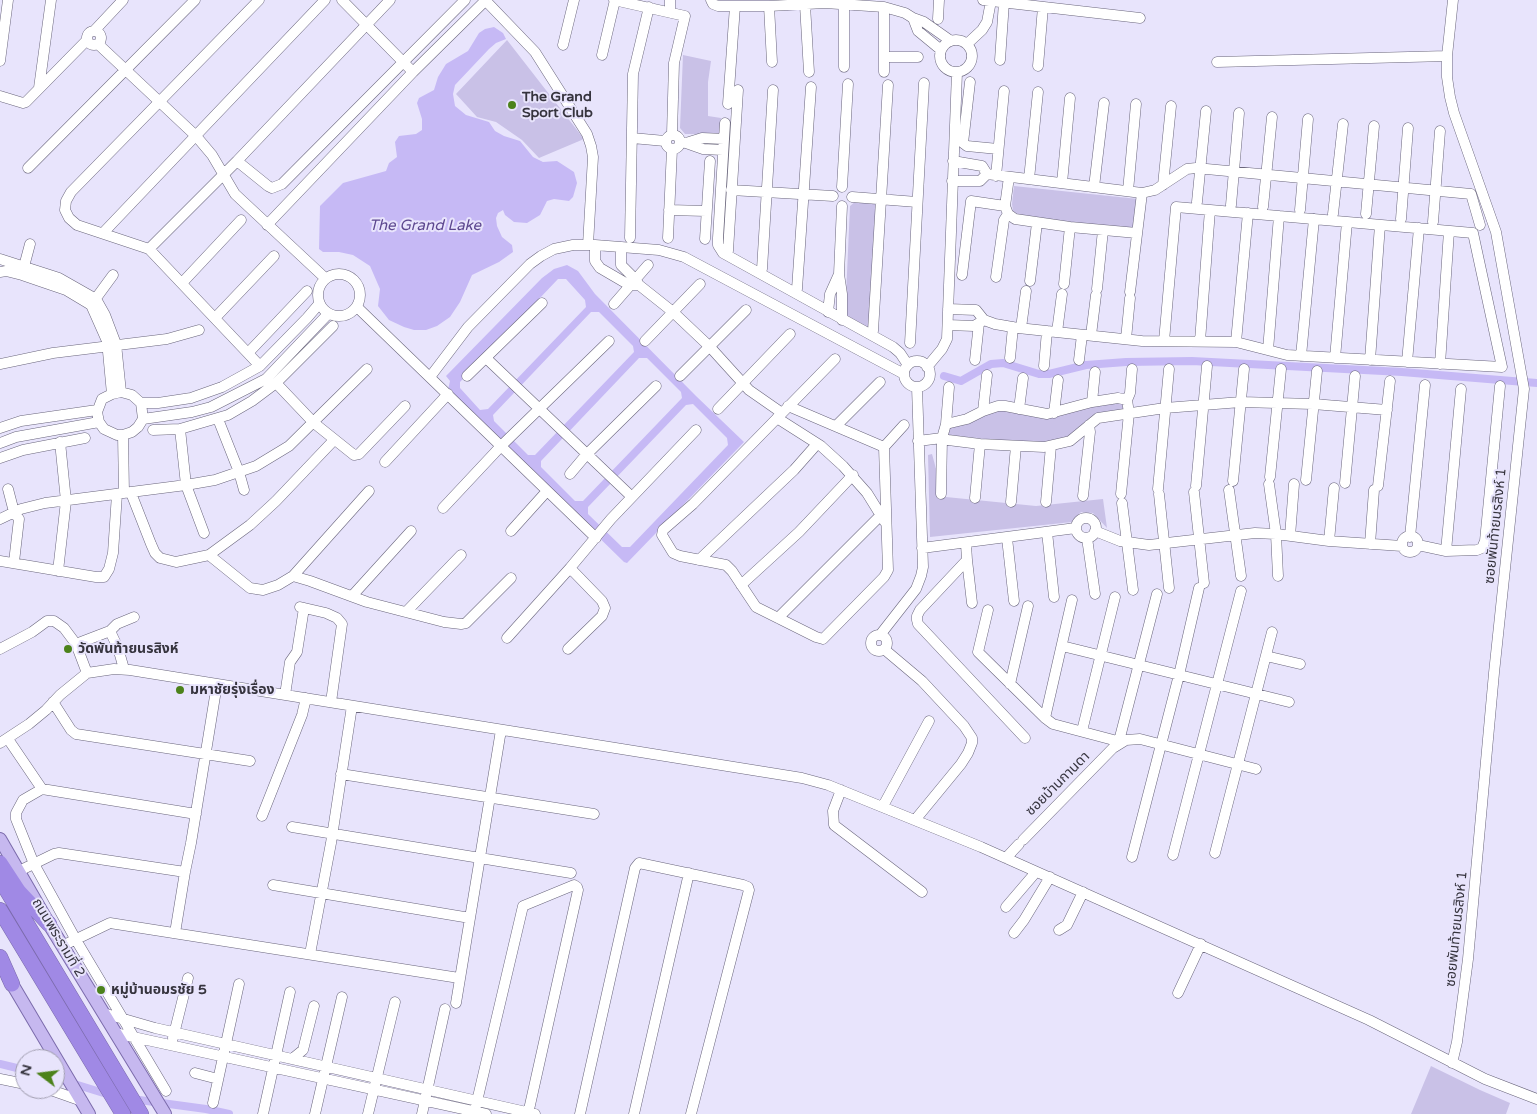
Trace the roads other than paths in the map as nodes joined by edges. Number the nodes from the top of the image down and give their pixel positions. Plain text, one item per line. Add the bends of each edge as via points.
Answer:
1 (8, 0) edge
2 (51, 0) edge
3 (123, 0) edge
4 (195, 0) edge
5 (259, 0) edge
6 (325, 0) edge
7 (342, 0) edge
8 (390, 0) edge
9 (464, 0) edge
10 (485, 0) edge
11 (574, 0) edge
12 (615, 0) edge
13 (670, 0) edge
14 (711, 0) edge
15 (939, 0) edge
16 (987, 0) edge
17 (1454, 0) edge
18 (825, 1) edge
19 (1004, 2) junction
20 (746, 3) edge
21 (783, 3) edge
22 (805, 5) junction
23 (844, 5) junction
24 (896, 5) edge
25 (1048, 5) edge
26 (735, 6) junction
27 (769, 6) junction
28 (649, 7) junction
29 (884, 7) junction
30 (670, 11) junction
31 (913, 18) junction
32 (1140, 18) dead end
33 (938, 19) dead end
34 (367, 25) junction
35 (94, 31) junction
36 (87, 40) junction
37 (951, 41) junction
38 (98, 44) junction
39 (968, 44) junction
40 (563, 46) dead end
41 (941, 50) junction
42 (602, 55) dead end
43 (1447, 56) junction
44 (884, 57) junction
45 (918, 57) dead end
46 (1000, 60) dead end
47 (0, 61) edge
48 (403, 61) junction
49 (772, 62) dead end
50 (1217, 62) dead end
51 (1038, 66) dead end
52 (844, 67) dead end
53 (126, 71) junction
54 (413, 72) junction
55 (809, 72) dead end
56 (884, 72) dead end
57 (957, 72) junction
58 (970, 82) dead end
59 (924, 83) dead end
60 (848, 84) dead end
61 (888, 85) dead end
62 (39, 88) junction
63 (811, 88) dead end
64 (738, 90) dead end
65 (773, 90) dead end
66 (1004, 91) dead end
67 (1038, 92) dead end
68 (0, 96) edge
69 (1070, 98) dead end
70 (159, 103) junction
71 (1104, 103) dead end
72 (728, 104) dead end
73 (1136, 104) dead end
74 (1171, 106) dead end
75 (1206, 110) dead end
76 (1239, 113) dead end
77 (1272, 117) dead end
78 (1308, 119) dead end
79 (725, 123) dead end
80 (1343, 124) dead end
81 (1374, 126) dead end
82 (1408, 128) dead end
83 (1440, 131) dead end
84 (196, 136) junction
85 (632, 138) junction
86 (669, 138) junction
87 (724, 139) junction
88 (679, 145) junction
89 (998, 149) junction
90 (723, 150) junction
91 (237, 161) junction
92 (710, 161) dead end
93 (953, 162) junction
94 (28, 168) dead end
95 (1200, 169) junction
96 (1234, 172) junction
97 (224, 173) junction
98 (992, 175) junction
99 (1267, 175) junction
100 (1009, 177) junction
101 (1303, 178) junction
102 (1029, 179) junction
103 (952, 181) junction
104 (1337, 182) junction
105 (1062, 183) junction
106 (1369, 184) junction
107 (1163, 185) junction
108 (842, 187) junction
109 (1094, 187) junction
110 (1404, 188) junction
111 (731, 190) junction
112 (1128, 191) junction
113 (1435, 191) junction
114 (767, 192) junction
115 (1142, 193) junction
116 (804, 194) junction
117 (833, 196) junction
118 (852, 198) junction
119 (881, 199) junction
120 (917, 202) junction
121 (1197, 202) dead end
122 (1231, 205) dead end
123 (842, 206) junction
124 (1264, 207) dead end
125 (669, 210) junction
126 (1007, 210) junction
127 (1210, 210) junction
128 (1300, 210) dead end
129 (706, 211) junction
130 (1248, 214) junction
131 (1333, 214) dead end
132 (1366, 214) dead end
133 (1279, 216) junction
134 (1314, 219) junction
135 (1401, 219) dead end
136 (242, 220) dead end
137 (1347, 222) junction
138 (1433, 222) dead end
139 (1036, 223) junction
140 (267, 225) junction
141 (1380, 225) junction
142 (1480, 225) dead end
143 (1070, 227) junction
144 (1419, 228) junction
145 (1103, 230) junction
146 (1449, 231) junction
147 (103, 233) junction
148 (1137, 233) junction
149 (630, 238) dead end
150 (668, 238) dead end
151 (705, 239) dead end
152 (30, 244) dead end
153 (592, 245) junction
154 (621, 247) junction
155 (149, 249) junction
156 (728, 251) dead end
157 (274, 256) dead end
158 (0, 259) edge
159 (648, 265) dead end
160 (762, 269) dead end
161 (23, 271) junction
162 (0, 272) edge
163 (839, 274) junction
164 (113, 275) dead end
165 (962, 275) dead end
166 (325, 278) junction
167 (996, 278) dead end
168 (182, 283) junction
169 (635, 283) junction
170 (700, 284) dead end
171 (797, 289) dead end
172 (307, 291) dead end
173 (93, 302) junction
174 (542, 303) dead end
175 (319, 304) junction
176 (614, 304) dead end
177 (358, 306) junction
178 (948, 309) junction
179 (746, 310) dead end
180 (673, 312) junction
181 (828, 312) junction
182 (328, 314) junction
183 (216, 318) junction
184 (842, 320) junction
185 (981, 321) junction
186 (948, 325) junction
187 (333, 326) dead end
188 (1017, 328) junction
189 (199, 330) dead end
190 (873, 331) dead end
191 (1052, 331) junction
192 (790, 334) dead end
193 (1086, 335) junction
194 (645, 340) dead end
195 (1126, 340) junction
196 (608, 341) dead end
197 (1164, 341) junction
198 (1200, 341) junction
199 (1236, 342) junction
200 (910, 343) dead end
201 (112, 345) junction
202 (710, 347) junction
203 (1268, 350) junction
204 (248, 352) junction
205 (1301, 356) junction
206 (486, 358) junction
207 (1010, 358) dead end
208 (1335, 358) junction
209 (836, 359) dead end
210 (975, 360) dead end
211 (1079, 360) dead end
212 (1370, 360) junction
213 (1407, 362) junction
214 (0, 364) edge
215 (1440, 364) junction
216 (260, 366) junction
217 (1044, 366) dead end
218 (1207, 366) dead end
219 (927, 367) junction
220 (367, 369) dead end
221 (906, 369) junction
222 (1132, 369) dead end
223 (1169, 369) dead end
224 (1244, 369) dead end
225 (1281, 369) dead end
226 (1317, 371) dead end
227 (1095, 372) dead end
228 (987, 375) dead end
229 (467, 376) dead end
230 (680, 376) dead end
231 (1356, 376) dead end
232 (430, 377) junction
233 (1023, 378) dead end
234 (1058, 380) dead end
235 (1390, 381) dead end
236 (880, 382) dead end
237 (276, 383) junction
238 (742, 383) junction
239 (1425, 385) dead end
240 (656, 386) dead end
241 (1500, 386) dead end
242 (917, 387) junction
243 (949, 387) dead end
244 (1461, 389) dead end
245 (116, 393) junction
246 (448, 394) junction
247 (1127, 400) junction
248 (1092, 402) junction
249 (1241, 402) junction
250 (1278, 402) junction
251 (141, 403) junction
252 (1203, 404) junction
253 (1313, 404) junction
254 (405, 406) dead end
255 (1352, 407) junction
256 (1165, 408) junction
257 (540, 409) junction
258 (718, 409) dead end
259 (1019, 409) junction
260 (97, 410) junction
261 (1387, 410) junction
262 (983, 411) junction
263 (782, 412) junction
264 (1054, 413) junction
265 (1129, 413) junction
266 (143, 419) junction
267 (218, 419) junction
268 (99, 422) junction
269 (314, 422) junction
270 (904, 424) dead end
271 (946, 424) junction
272 (1088, 425) junction
273 (836, 426) junction
274 (0, 428) edge
275 (180, 429) junction
276 (153, 430) dead end
277 (696, 430) dead end
278 (124, 435) junction
279 (85, 438) dead end
280 (334, 440) junction
281 (944, 441) junction
282 (60, 442) junction
283 (0, 443) edge
284 (817, 444) junction
285 (918, 444) junction
286 (980, 444) junction
287 (502, 445) junction
288 (1016, 446) junction
289 (1051, 446) junction
290 (884, 447) junction
291 (586, 454) junction
292 (0, 458) edge
293 (385, 462) dead end
294 (239, 472) junction
295 (570, 474) dead end
296 (852, 475) junction
297 (1306, 480) dead end
298 (1345, 483) dead end
299 (1294, 484) dead end
300 (186, 485) junction
301 (1334, 488) dead end
302 (8, 489) dead end
303 (244, 490) dead end
304 (369, 491) dead end
305 (547, 491) junction
306 (124, 493) junction
307 (941, 494) dead end
308 (1083, 496) dead end
309 (632, 497) junction
310 (975, 498) dead end
311 (66, 501) junction
312 (1011, 502) dead end
313 (1046, 502) dead end
314 (443, 508) dead end
315 (14, 512) junction
316 (0, 519) edge
317 (883, 519) junction
318 (1076, 528) junction
319 (411, 531) dead end
320 (512, 531) dead end
321 (1096, 531) junction
322 (1047, 532) junction
323 (204, 533) dead end
324 (1276, 534) junction
325 (1236, 536) junction
326 (1290, 536) junction
327 (596, 537) junction
328 (1410, 537) junction
329 (1007, 538) junction
330 (1087, 538) junction
331 (1199, 540) junction
332 (1329, 541) junction
333 (1127, 542) junction
334 (966, 544) junction
335 (1165, 544) junction
336 (1370, 544) junction
337 (1418, 545) junction
338 (1402, 546) junction
339 (922, 548) junction
340 (1446, 551) junction
341 (209, 555) junction
342 (461, 555) dead end
343 (699, 560) junction
344 (967, 560) junction
345 (0, 561) edge
346 (14, 562) junction
347 (570, 568) junction
348 (58, 570) junction
349 (293, 576) junction
350 (1241, 576) dead end
351 (1278, 576) dead end
352 (512, 578) dead end
353 (741, 585) junction
354 (1168, 588) dead end
355 (1133, 590) dead end
356 (1241, 591) dead end
357 (1095, 594) dead end
358 (1157, 594) dead end
359 (352, 596) junction
360 (1054, 596) dead end
361 (1115, 597) dead end
362 (1072, 600) dead end
363 (1014, 601) dead end
364 (972, 603) dead end
365 (1028, 606) dead end
366 (988, 610) dead end
367 (406, 612) junction
368 (134, 617) dead end
369 (778, 618) junction
370 (110, 631) junction
371 (1272, 632) dead end
372 (507, 638) dead end
373 (76, 644) junction
374 (1062, 646) junction
375 (0, 649) edge
376 (568, 649) dead end
377 (1101, 655) junction
378 (1266, 656) junction
379 (1300, 664) dead end
380 (1140, 665) junction
381 (124, 669) junction
382 (87, 673) junction
383 (1179, 675) junction
384 (217, 684) junction
385 (1010, 684) junction
386 (1217, 685) junction
387 (285, 695) junction
388 (1256, 695) junction
389 (306, 698) junction
390 (53, 702) junction
391 (331, 702) junction
392 (1289, 702) dead end
393 (352, 706) junction
394 (1044, 718) junction
395 (930, 721) dead end
396 (501, 730) junction
397 (1082, 731) junction
398 (1025, 738) dead end
399 (4, 741) edge
400 (1118, 744) junction
401 (1161, 744) junction
402 (1199, 753) junction
403 (206, 754) junction
404 (250, 761) dead end
405 (1238, 763) junction
406 (1256, 769) dead end
407 (341, 774) junction
408 (42, 789) junction
409 (841, 790) junction
410 (490, 799) junction
411 (883, 806) junction
412 (196, 814) junction
413 (594, 814) dead end
414 (262, 816) dead end
415 (916, 820) junction
416 (292, 827) dead end
417 (332, 833) junction
418 (0, 839) edge
419 (1215, 853) dead end
420 (1173, 855) dead end
421 (1132, 856) dead end
422 (480, 858) junction
423 (1006, 858) junction
424 (0, 863) edge
425 (34, 864) junction
426 (19, 871) junction
427 (185, 872) junction
428 (1036, 872) junction
429 (570, 873) dead end
430 (689, 873) junction
431 (1050, 878) junction
432 (0, 879) edge
433 (0, 884) edge
434 (273, 885) dead end
435 (922, 892) dead end
436 (1083, 892) junction
437 (322, 894) junction
438 (1006, 907) dead end
439 (0, 910) edge
440 (470, 918) junction
441 (49, 924) junction
442 (0, 929) edge
443 (1059, 930) dead end
444 (175, 933) junction
445 (1014, 933) dead end
446 (76, 940) junction
447 (1201, 944) junction
448 (62, 946) junction
449 (310, 954) junction
450 (0, 957) edge
451 (0, 964) edge
452 (188, 978) dead end
453 (460, 978) junction
454 (12, 984) junction
455 (239, 984) dead end
456 (290, 992) dead end
457 (1178, 993) dead end
458 (342, 996) dead end
459 (395, 1002) dead end
460 (456, 1003) dead end
461 (314, 1006) dead end
462 (445, 1009) dead end
463 (103, 1013) junction
464 (126, 1021) junction
465 (155, 1028) junction
466 (174, 1032) junction
467 (115, 1033) junction
468 (135, 1037) junction
469 (152, 1042) junction
470 (225, 1044) junction
471 (171, 1046) junction
472 (276, 1055) junction
473 (222, 1057) junction
474 (292, 1059) junction
475 (1452, 1063) junction
476 (325, 1066) junction
477 (273, 1068) junction
478 (195, 1073) dead end
479 (376, 1078) junction
480 (218, 1079) junction
481 (323, 1079) junction
482 (1, 1083) edge
483 (15, 1084) edge
484 (166, 1090) dead end
485 (374, 1090) junction
486 (427, 1090) junction
487 (65, 1093) edge
488 (80, 1097) junction
489 (1537, 1099) edge
490 (425, 1101) junction
491 (477, 1101) junction
492 (213, 1103) dead end
493 (109, 1111) edge
494 (134, 1112) edge
495 (474, 1113) edge
496 (530, 1113) edge
497 (89, 1114) edge
498 (165, 1114) edge
499 (263, 1114) edge
500 (315, 1114) edge
501 (368, 1114) edge
502 (422, 1114) edge
503 (486, 1114) edge
504 (580, 1114) edge
505 (634, 1114) edge
506 (691, 1114) edge

1 - 47 street
2 - 62 street
3 - 35 street
4 - 53 street
5 - 70 street
6 - 84 street
7 - 34 street
8 - 34 street
9 - 48 street
10 - 54 street
10 - 153 street via 543,63 587,134 593,157
11 - 40 street
12 - 28 street
12 - 42 street
13 - 30 street
14 - 26 street via 718,6
15 - 33 street
16 - 19 street
16 - 39 street via 987,22
17 - 43 street, ซอยพันท้ายนรสิงห์ 1
18 - 22 street
18 - 23 street
19 - 25 street
19 - 46 street
20 - 26 street
20 - 27 street
21 - 22 street
21 - 27 street
22 - 55 street
23 - 29 street
23 - 52 street
24 - 29 street
24 - 31 street
25 - 32 street
25 - 51 street
26 - 72 street
27 - 49 street
28 - 30 street
28 - 85 street via 634,71
29 - 44 street
30 - 86 street via 686,17 674,63
31 - 37 street
31 - 41 street via 918,31
34 - 48 street
34 - 91 street
35 - 36 street via 88,34
35 - 38 street via 101,38
36 - 38 street via 91,45
36 - 62 street
37 - 39 street
37 - 41 street
38 - 53 street
39 - 57 street via 972,53 970,64
41 - 57 street via 943,65
43 - 50 street
43 - 475 street, ซอยพันท้ายนรสิงห์ 1 via 1447,77 1454,113 1494,227 1524,389 1468,959
44 - 45 street
44 - 56 street
48 - 54 street
48 - 91 street via 282,184 272,188
53 - 70 street
53 - 94 street
54 - 140 street
57 - 93 street
58 - 89 street via 963,143
59 - 120 street
60 - 108 street
61 - 119 street
62 - 68 street via 23,104
63 - 116 street
64 - 111 street
65 - 114 street
66 - 89 street
67 - 102 street
69 - 105 street
70 - 84 street
70 - 147 street via 71,192 66,201 68,218 77,225
71 - 109 street
73 - 112 street
74 - 107 street
75 - 95 street
76 - 96 street
77 - 99 street
78 - 101 street
79 - 87 street
80 - 104 street
81 - 106 street
82 - 110 street
83 - 113 street
84 - 97 street
84 - 147 street
85 - 86 street
85 - 149 street
86 - 88 street via 677,136
87 - 88 street via 702,138
87 - 90 street
88 - 90 street
88 - 125 street
89 - 98 street
90 - 181 street via 720,250
91 - 97 street
92 - 129 street
93 - 98 street via 982,166
93 - 103 street
95 - 96 street
95 - 107 street via 1187,169
95 - 121 street
96 - 99 street
96 - 122 street
97 - 140 street via 234,194
97 - 155 street
98 - 100 street
98 - 103 street via 980,181
99 - 101 street
99 - 124 street
100 - 102 street
100 - 126 street
101 - 104 street
101 - 128 street
102 - 105 street
103 - 178 street
104 - 106 street
104 - 131 street
105 - 109 street
106 - 110 street
106 - 132 street
107 - 115 street
108 - 117 street
108 - 118 street via 851,191
109 - 112 street
110 - 113 street
110 - 135 street
111 - 114 street
111 - 156 street
112 - 115 street
113 - 138 street
113 - 142 street via 1471,194
114 - 116 street
114 - 160 street
115 - 148 street
116 - 117 street
116 - 171 street
117 - 123 street via 836,204
118 - 119 street
118 - 123 street via 850,203
119 - 120 street
119 - 190 street
120 - 200 street
123 - 163 street
125 - 129 street
125 - 150 street
126 - 139 street via 1015,219
126 - 165 street via 971,201
126 - 167 street
127 - 130 street
127 - 197 street via 1176,207
127 - 198 street
129 - 151 street
130 - 133 street
130 - 199 street
133 - 134 street
133 - 203 street
134 - 137 street
134 - 205 street
136 - 168 street
137 - 141 street
137 - 208 street
139 - 143 street
139 - 188 street via 1028,286
140 - 166 street
141 - 144 street
141 - 212 street
143 - 145 street
143 - 191 street via 1063,289
144 - 146 street
144 - 213 street
145 - 148 street
145 - 193 street via 1096,292
146 - 215 street
146 - 215 street via 1473,233 1502,367
147 - 155 street
148 - 195 street
152 - 161 street
153 - 154 street
153 - 169 street via 600,268 610,276
153 - 232 street via 554,249 530,264 468,327
154 - 169 street via 621,265
154 - 221 street via 684,256
155 - 168 street
157 - 183 street
158 - 161 street
159 - 169 street
161 - 162 street
161 - 173 street
163 - 181 street via 830,294
163 - 184 street
164 - 173 street
166 - 175 street via 318,289
166 - 177 street via 340,274 353,279 360,290
168 - 183 street
169 - 176 street
169 - 180 street
170 - 180 street
172 - 204 street
173 - 201 street via 105,315
174 - 206 street
175 - 182 street
175 - 216 street
177 - 182 street via 342,317
177 - 232 street
178 - 185 street via 976,310
178 - 186 street
179 - 202 street
180 - 194 street
180 - 202 street
181 - 184 street
182 - 266 street via 266,379 211,407
183 - 204 street
184 - 221 street via 893,347 900,353
185 - 186 street via 974,326
185 - 188 street
185 - 210 street
186 - 219 street via 942,349
187 - 237 street
188 - 191 street
188 - 207 street
189 - 201 street via 167,339
191 - 193 street
191 - 217 street
192 - 238 street
193 - 195 street
193 - 211 street
195 - 197 street
196 - 257 street
197 - 198 street
198 - 199 street
199 - 203 street
201 - 214 street
201 - 245 street
202 - 230 street
202 - 238 street
203 - 205 street
204 - 216 street
205 - 208 street
206 - 229 street
206 - 257 street
208 - 212 street
209 - 263 street
212 - 213 street
213 - 215 street
216 - 251 street via 191,398
218 - 252 street
219 - 221 street via 918,362
219 - 242 street via 927,381
220 - 269 street
221 - 242 street via 907,382
222 - 247 street
223 - 256 street
224 - 249 street
225 - 250 street
226 - 253 street
227 - 248 street
228 - 262 street
231 - 255 street
232 - 246 street
233 - 259 street
234 - 264 street
235 - 261 street
236 - 273 street
237 - 267 street via 252,401
237 - 269 street
238 - 258 street
238 - 263 street
239 - 328 street
240 - 291 street
241 - 340 street via 1482,548
242 - 285 street
243 - 271 street
244 - 340 street
245 - 251 street via 132,396
245 - 260 street via 102,399
246 - 287 street
246 - 293 street
247 - 248 street via 1118,398
247 - 265 street
248 - 264 street
249 - 250 street
249 - 252 street
249 - 325 street via 1231,485
250 - 253 street
250 - 324 street via 1269,480
251 - 266 street
252 - 256 street
252 - 331 street via 1195,489
253 - 255 street
253 - 297 street
254 - 280 street via 359,454 354,455
255 - 261 street
255 - 298 street
256 - 265 street
256 - 335 street via 1158,492
257 - 287 street
257 - 291 street
259 - 262 street via 998,406
259 - 264 street
260 - 268 street
260 - 274 street
261 - 336 street
262 - 271 street
263 - 273 street
263 - 284 street
263 - 343 street via 693,504 663,530 662,535 673,553
265 - 272 street via 1098,418
265 - 333 street via 1121,498
266 - 278 street via 132,432
267 - 275 street
267 - 294 street
268 - 278 street via 110,433
268 - 283 street via 16,437
269 - 280 street
269 - 294 street via 289,446 256,466
270 - 290 street
271 - 281 street
272 - 289 street via 1070,441
272 - 308 street
273 - 290 street
275 - 276 street
275 - 300 street
277 - 309 street
278 - 306 street
279 - 282 street
280 - 341 street via 250,525
281 - 285 street
281 - 286 street
281 - 307 street
282 - 292 street
282 - 311 street
284 - 296 street
284 - 343 street
285 - 339 street
286 - 288 street
286 - 310 street
287 - 305 street
287 - 314 street
288 - 289 street
288 - 312 street
289 - 313 street
290 - 317 street
291 - 295 street
291 - 309 street
294 - 300 street
294 - 303 street
296 - 317 street
296 - 353 street via 799,532
299 - 326 street
300 - 306 street
300 - 323 street
301 - 332 street
302 - 315 street
304 - 349 street
305 - 320 street
305 - 327 street
306 - 311 street
306 - 341 street via 160,558 176,562
306 - 348 street via 113,553 104,577
309 - 327 street
311 - 315 street
311 - 348 street
315 - 316 street
315 - 346 street via 19,519
317 - 369 street
317 - 369 street via 886,574 826,637 819,638
318 - 321 street via 1078,521 1085,518 1093,520
318 - 322 street
318 - 330 street via 1079,536
319 - 359 street
321 - 330 street
321 - 333 street
322 - 329 street
322 - 360 street
324 - 325 street
324 - 326 street
324 - 351 street
325 - 331 street
325 - 350 street
326 - 332 street
327 - 347 street
328 - 337 street via 1415,538
328 - 338 street via 1404,539
329 - 334 street
329 - 363 street
330 - 357 street
331 - 335 street
331 - 383 street via 1201,585
332 - 336 street
333 - 335 street
333 - 355 street
334 - 339 street
334 - 344 street
335 - 354 street
336 - 338 street
337 - 338 street via 1411,552
337 - 340 street
339 - 415 street via 922,576 916,589 871,644 877,651 884,649 922,681 964,726 972,743 961,764
341 - 349 street via 256,590 278,585
342 - 367 street
343 - 353 street via 726,566
344 - 364 street
344 - 398 street via 920,610 918,624
345 - 346 street
346 - 348 street
347 - 372 street
347 - 376 street via 605,608 602,616
349 - 359 street
352 - 367 street via 466,623 444,622
353 - 369 street via 753,604
356 - 386 street
358 - 380 street
359 - 367 street
361 - 377 street
362 - 374 street
365 - 385 street
366 - 385 street via 978,652
368 - 370 street via 117,624
370 - 373 street
370 - 381 street
371 - 378 street
373 - 375 street via 64,628 51,621
373 - 382 street
374 - 377 street
374 - 394 street
377 - 380 street
377 - 397 street
378 - 379 street
378 - 388 street
380 - 383 street
380 - 400 street
381 - 382 street
381 - 384 street
382 - 390 street
383 - 386 street
383 - 401 street
384 - 387 street
384 - 403 street
385 - 394 street
386 - 388 street
386 - 402 street
387 - 389 street
387 - 391 street via 290,662 297,652 302,607 326,612 342,624
388 - 392 street
388 - 405 street
389 - 391 street
389 - 414 street
390 - 399 street
390 - 403 street via 76,734
391 - 393 street
393 - 396 street
393 - 407 street
394 - 397 street via 1053,724
395 - 411 street
396 - 409 street via 796,777
396 - 410 street
397 - 400 street
399 - 408 street
400 - 401 street via 1136,738
400 - 423 street, ซอยบ้านกานดา
401 - 402 street
401 - 421 street
402 - 405 street
402 - 420 street
403 - 404 street
403 - 412 street
405 - 406 street
405 - 419 street
407 - 410 street
407 - 417 street
408 - 412 street
408 - 425 street via 23,800 16,813
409 - 411 street
409 - 435 street via 833,811 834,825
410 - 413 street
410 - 422 street
411 - 415 street
412 - 427 street
415 - 423 street
416 - 417 street
417 - 422 street
417 - 437 street
418 - 426 main road, ถนนพระรามที่ 2
422 - 429 street
422 - 440 street
423 - 428 street
424 - 441 highway via 19,892
425 - 426 street
425 - 427 street via 59,853
425 - 446 street
426 - 441 main road, ถนนพระรามที่ 2
427 - 444 street
428 - 431 street
428 - 438 street
430 - 504 street via 641,863 636,865
430 - 505 street
430 - 506 street via 746,886 750,894
431 - 436 street
431 - 445 street
432 - 494 highway
433 - 494 highway, ถนนพระรามที่ 2 via 116,1075
434 - 437 street
436 - 443 street via 1067,925
436 - 447 street
437 - 440 street
437 - 449 street
439 - 494 highway
440 - 453 street
441 - 448 main road, ถนนพระรามที่ 2
442 - 493 highway
444 - 446 street via 110,923
444 - 449 street
446 - 448 street
446 - 464 street
447 - 457 street
447 - 475 street via 1369,1020
448 - 463 main road, ถนนพระรามที่ 2
449 - 453 street
450 - 454 highway
451 - 454 main road
452 - 466 street
453 - 460 street
454 - 488 main road
455 - 470 street
456 - 472 street
458 - 476 street
459 - 479 street
461 - 474 street via 303,1050
462 - 486 street
463 - 464 street
463 - 467 main road, ถนนพระรามที่ 2
464 - 465 street
464 - 468 street
465 - 466 street
465 - 469 street
466 - 470 street
466 - 471 street
467 - 468 street
467 - 498 main road, ถนนพระรามที่ 2
468 - 469 street
468 - 484 street
469 - 471 street
470 - 472 street
470 - 473 street
471 - 473 street
472 - 474 street
472 - 477 street
473 - 477 street
473 - 480 street
474 - 476 street
475 - 489 street
476 - 479 street
476 - 481 street
477 - 481 street
477 - 499 street
478 - 480 street
479 - 485 street
479 - 486 street
480 - 492 street
481 - 485 street
481 - 500 street
482 - 483 street
485 - 490 street
485 - 501 street
486 - 490 street
486 - 491 street
487 - 488 street
488 - 497 main road
490 - 495 street
490 - 502 street
491 - 495 street
491 - 496 street
491 - 496 street via 523,906 574,885 578,890
495 - 503 street

